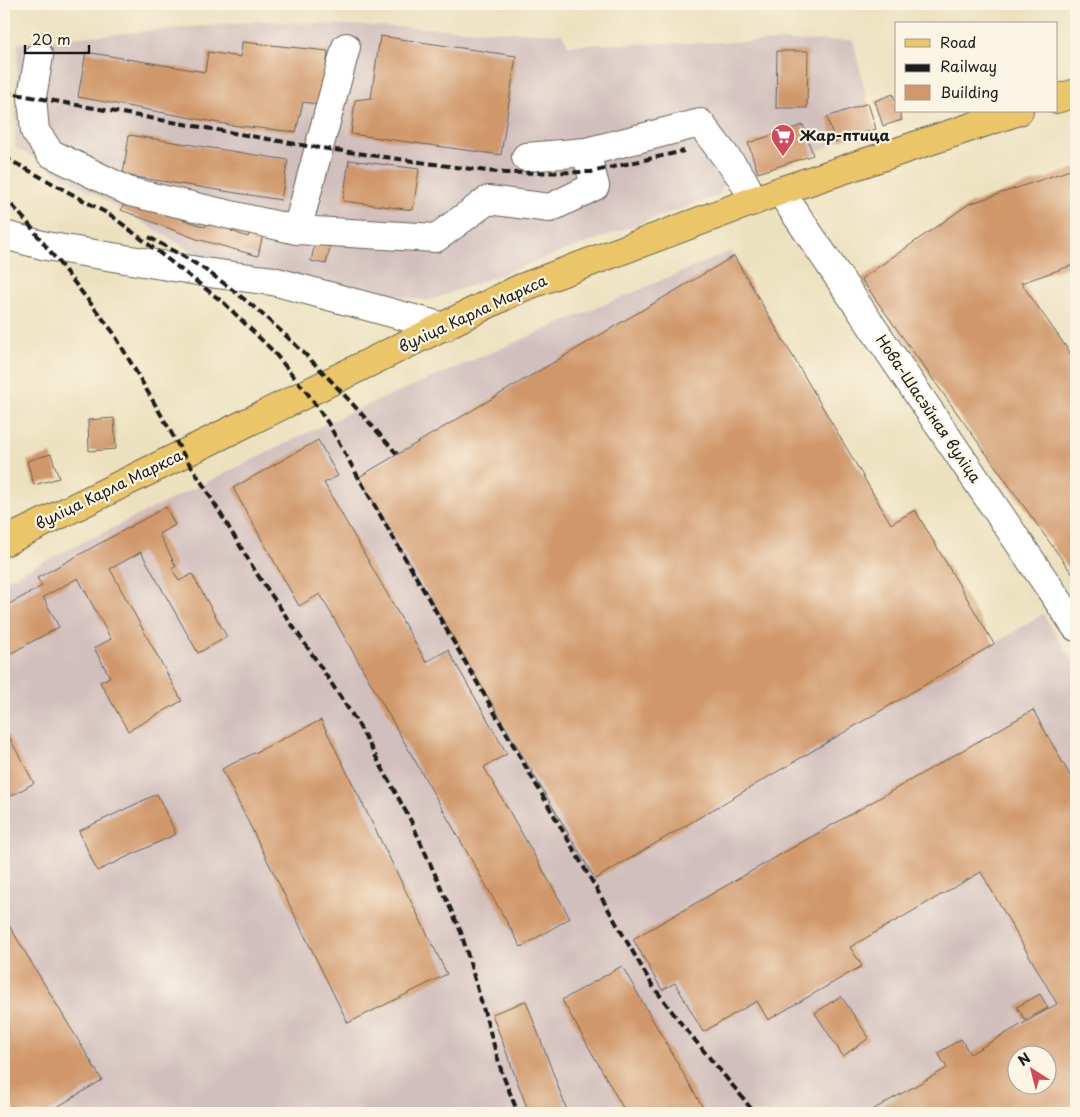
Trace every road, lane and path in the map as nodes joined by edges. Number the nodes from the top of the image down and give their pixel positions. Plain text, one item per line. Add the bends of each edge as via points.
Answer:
1 (346, 47) dead end
2 (39, 56) dead end
3 (1076, 93) edge
4 (1058, 98) edge
5 (1016, 112) edge
6 (586, 152) junction
7 (526, 157) dead end
8 (780, 191) junction
9 (754, 201) junction
10 (297, 230) junction
11 (4, 235) edge
12 (444, 327) junction
13 (4, 542) edge
14 (1076, 627) edge

1 - 10 street
2 - 10 street via 32,97 35,131 50,153 130,192
3 - 4 main road
5 - 8 main road, вуліца Карла Маркса
6 - 7 street
6 - 9 street via 700,123 742,178
6 - 10 street via 595,186 550,208 488,200 436,238
8 - 9 main road, вуліца Карла Маркса
8 - 14 street, Нова-Шасэйная вуліца
9 - 12 main road, вуліца Карла Маркса via 521,288
11 - 12 street via 46,246 274,281
12 - 13 main road, вуліца Карла Маркса

